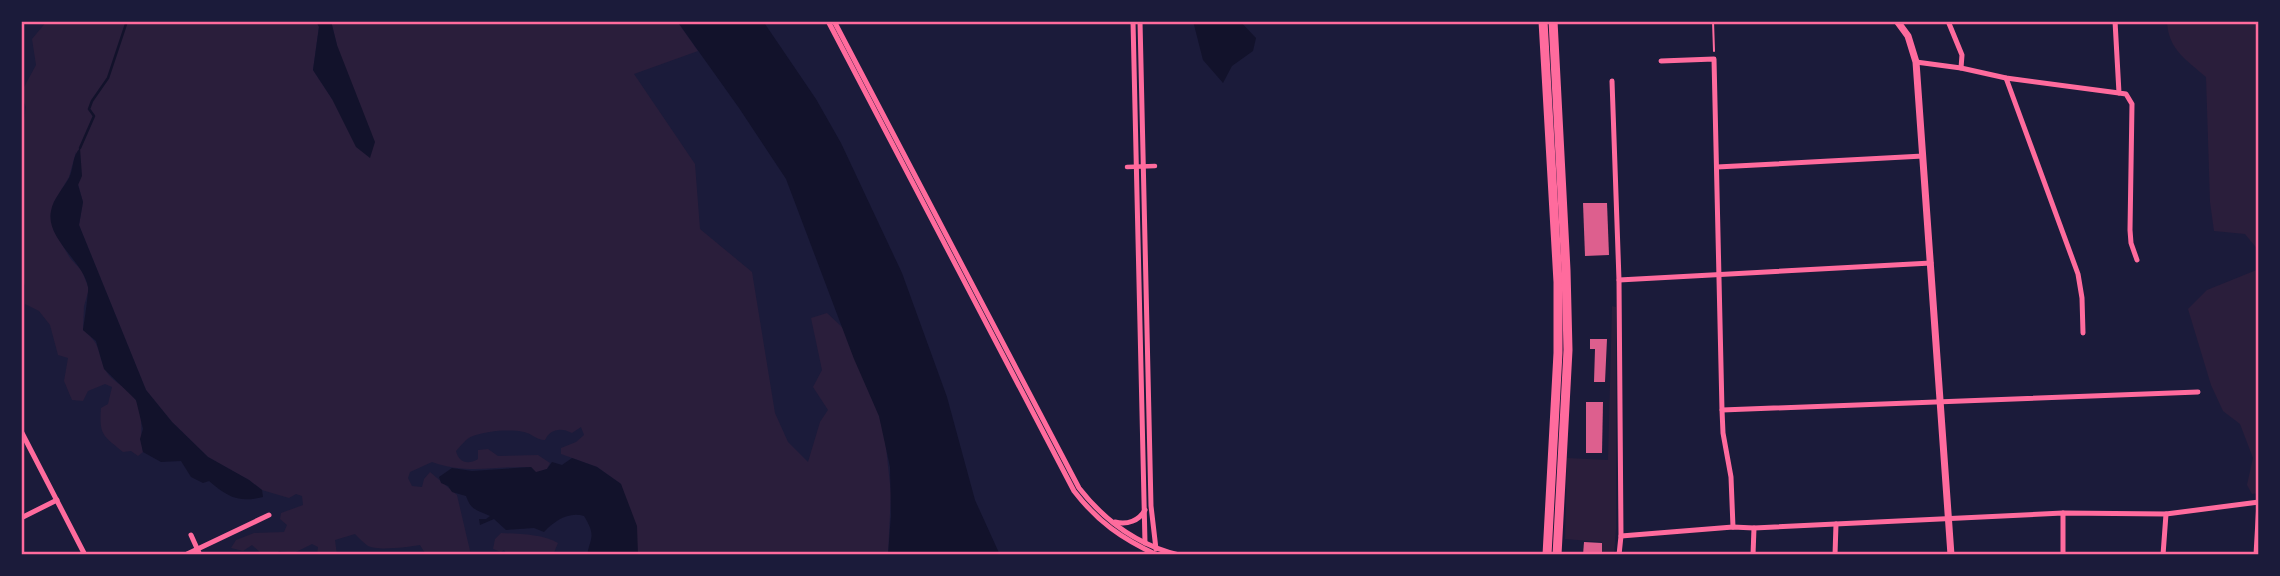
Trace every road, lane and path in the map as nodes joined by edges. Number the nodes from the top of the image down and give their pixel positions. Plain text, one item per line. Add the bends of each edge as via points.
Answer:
1 (828, 21) edge
2 (834, 21) edge
3 (1133, 21) edge
4 (1140, 21) edge
5 (1543, 21) edge
6 (1553, 21) edge
7 (1713, 21) edge
8 (1898, 21) edge
9 (1948, 21) edge
10 (2115, 21) edge
11 (1714, 59) junction
12 (1661, 61) dead end
13 (1916, 62) junction
14 (1961, 68) junction
15 (2006, 78) junction
16 (1612, 81) dead end
17 (2119, 93) junction
18 (1924, 156) junction
19 (1155, 166) dead end
20 (1127, 167) dead end
21 (1140, 167) junction
22 (1717, 167) junction
23 (2137, 260) dead end
24 (1931, 263) junction
25 (1719, 273) junction
26 (1619, 280) junction
27 (2083, 333) dead end
28 (2198, 392) dead end
29 (1939, 404) junction
30 (1722, 410) junction
31 (21, 431) edge
32 (57, 500) junction
33 (2259, 502) edge
34 (1148, 511) junction
35 (2063, 513) junction
36 (2166, 514) junction
37 (270, 515) dead end
38 (21, 518) edge
39 (1948, 519) junction
40 (1108, 520) junction
41 (1836, 524) junction
42 (1733, 527) junction
43 (1754, 528) junction
44 (191, 535) dead end
45 (1621, 536) junction
46 (1145, 546) junction
47 (1156, 547) junction
48 (1163, 550) junction
49 (199, 552) edge
50 (85, 555) edge
51 (185, 555) edge
52 (1156, 555) edge
53 (1179, 555) edge
54 (1547, 555) edge
55 (1558, 555) edge
56 (1619, 555) edge
57 (1753, 555) edge
58 (1835, 555) edge
59 (1951, 555) edge
60 (2063, 555) edge
61 (2163, 555) edge
62 (2256, 555) edge

1 - 46 street via 1074,491 1104,525
2 - 40 street via 1062,458 1079,488
3 - 21 street
4 - 21 street
5 - 54 main road via 1558,282
6 - 55 main road via 1568,350
7 - 11 path
8 - 13 street
9 - 14 street via 1962,55
10 - 17 street
11 - 12 street
11 - 22 street
13 - 14 street
13 - 18 street
14 - 15 street
15 - 17 street
15 - 27 street via 2081,284
16 - 26 street
17 - 23 street via 2126,94 2132,104 2130,230
18 - 22 street
18 - 24 street
19 - 21 street
20 - 21 street
21 - 34 street
22 - 25 street
24 - 25 street
24 - 29 street
25 - 26 street
25 - 30 street
26 - 45 street
28 - 29 street
29 - 30 street
29 - 39 street
30 - 42 street
31 - 32 street
32 - 38 street
32 - 50 street
33 - 36 street
33 - 62 street
34 - 40 street via 1128,523
34 - 46 street
34 - 47 street
34 - 48 street
35 - 36 street
35 - 39 street
35 - 60 street
36 - 61 street
37 - 49 street
39 - 41 street
39 - 59 street
40 - 46 street
41 - 43 street
41 - 58 street
42 - 43 street
42 - 45 street
43 - 57 street
44 - 49 street
45 - 56 street
46 - 47 street
46 - 52 street
47 - 48 street
47 - 52 street
48 - 53 street
49 - 51 street

